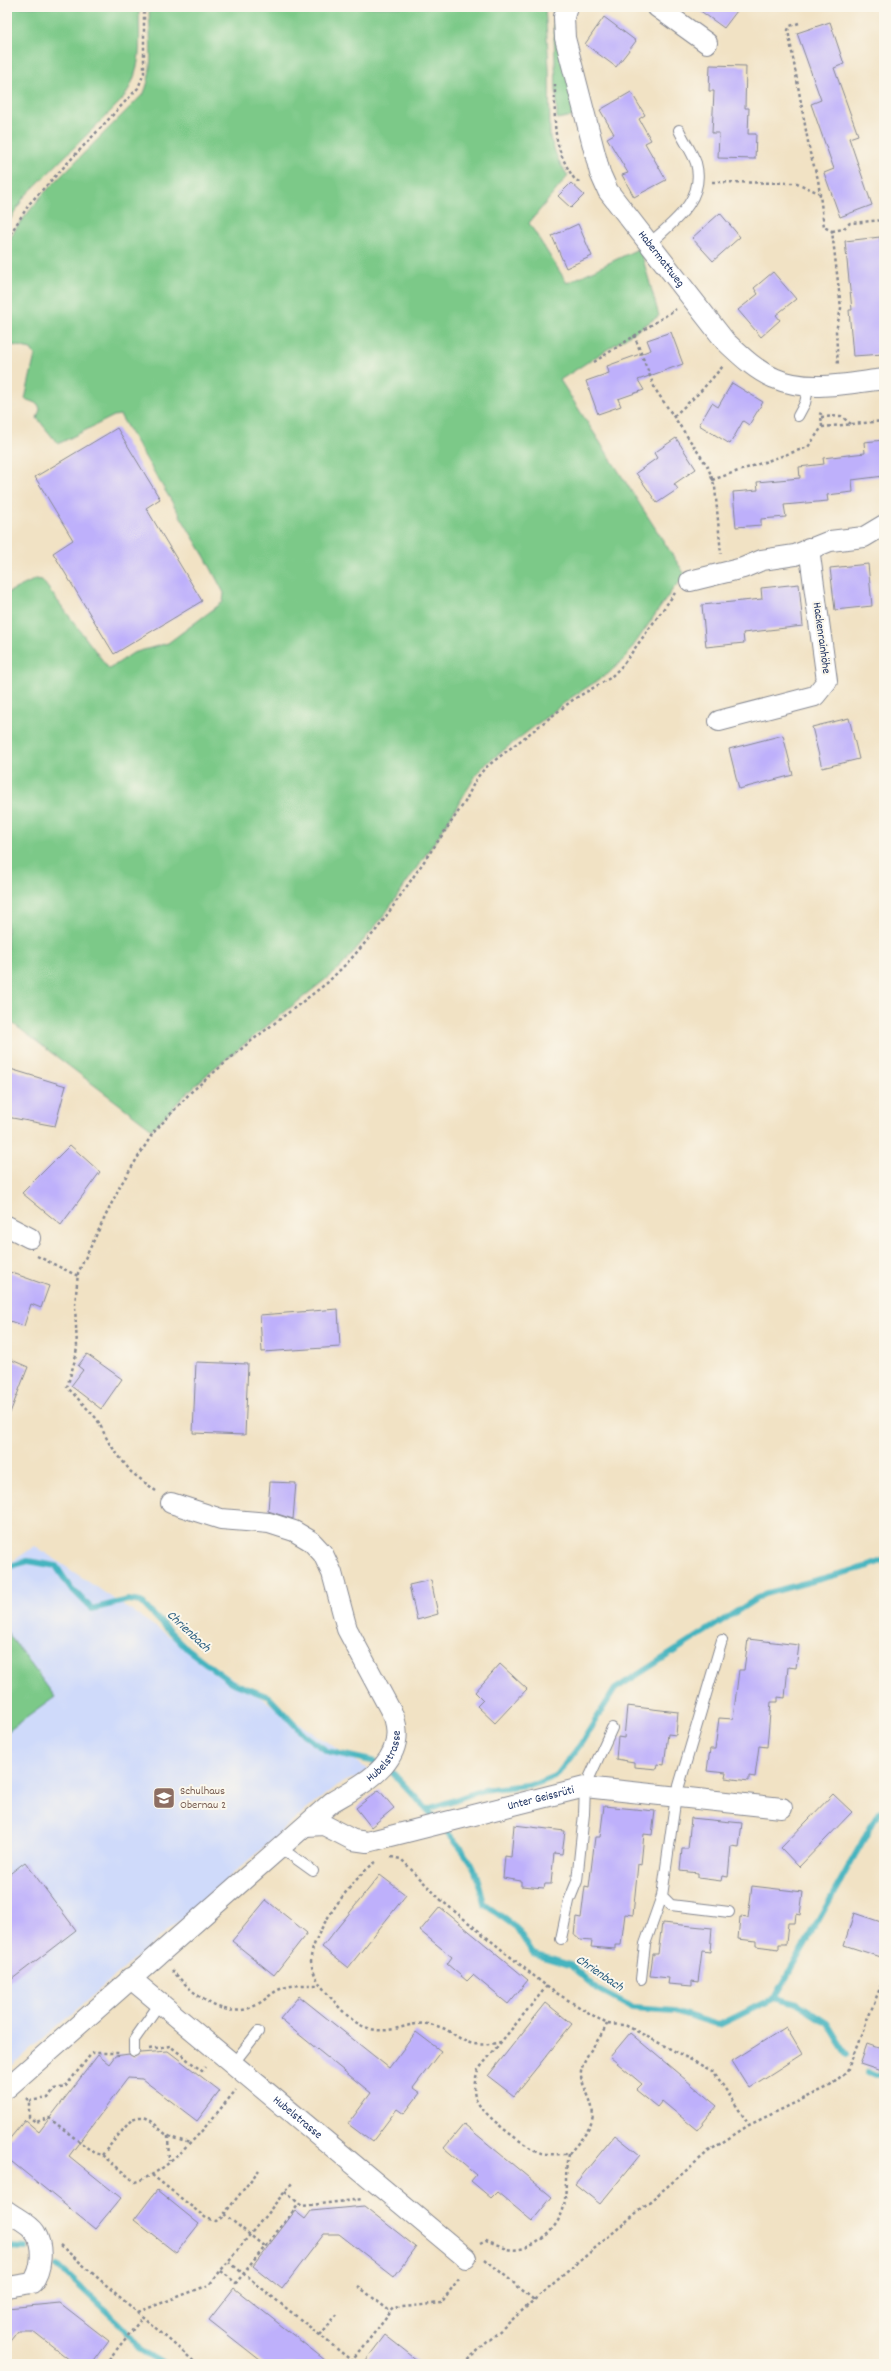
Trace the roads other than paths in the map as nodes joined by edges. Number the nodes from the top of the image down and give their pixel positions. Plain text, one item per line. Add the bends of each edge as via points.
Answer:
1 (567, 7) edge
2 (657, 7) edge
3 (707, 43) dead end
4 (679, 130) dead end
5 (649, 244) junction
6 (884, 379) edge
7 (809, 385) junction
8 (798, 416) dead end
9 (884, 525) edge
10 (809, 548) junction
11 (690, 581) road end
12 (718, 721) dead end
13 (7, 1226) edge
14 (30, 1238) road end
15 (170, 1503) road end
16 (722, 1640) dead end
17 (612, 1728) dead end
18 (585, 1787) junction
19 (676, 1796) junction
20 (782, 1808) dead end
21 (306, 1826) junction
22 (281, 1848) junction
23 (313, 1870) dead end
24 (662, 1896) junction
25 (729, 1912) dead end
26 (561, 1939) dead end
27 (130, 1978) junction
28 (642, 1979) dead end
29 (160, 2003) junction
30 (258, 2032) dead end
31 (134, 2052) road end
32 (233, 2064) junction
33 (9, 2086) edge
34 (7, 2211) edge
35 (466, 2258) road end
36 (7, 2287) edge

1 - 5 street, Habermattweg via 564,17 565,38 600,173 608,191
2 - 3 street
4 - 5 lane via 696,162 698,182 692,202
5 - 7 street, Habermattweg via 745,360 774,378
6 - 7 street, Habermattweg
7 - 8 lane
9 - 10 street via 864,537 830,540
10 - 11 street via 795,555 762,560
10 - 12 street, Hackenrainhöhe via 827,681 815,696
13 - 14 street
15 - 21 street, Hubelstrasse via 221,1519 269,1523 294,1531 311,1541 323,1554 332,1574 347,1629 394,1717 398,1736 394,1750 377,1773 332,1802
16 - 19 lane
17 - 18 lane
18 - 19 street, Unter Geissrüti
18 - 21 street, Unter Geissrüti via 367,1842 352,1840 324,1824
18 - 26 lane via 577,1881
19 - 20 street, Unter Geissrüti
19 - 24 lane
21 - 22 street, Hubelstrasse
22 - 23 lane
22 - 27 street, Hubelstrasse
24 - 25 lane via 671,1906
24 - 28 lane via 645,1944
27 - 29 street, Hubelstrasse
27 - 33 street, Hubelstrasse
29 - 31 lane via 134,2040
29 - 32 street, Hubelstrasse
30 - 32 lane
32 - 35 street, Hubelstrasse
34 - 36 street via 35,2232 40,2252 37,2276 32,2283

